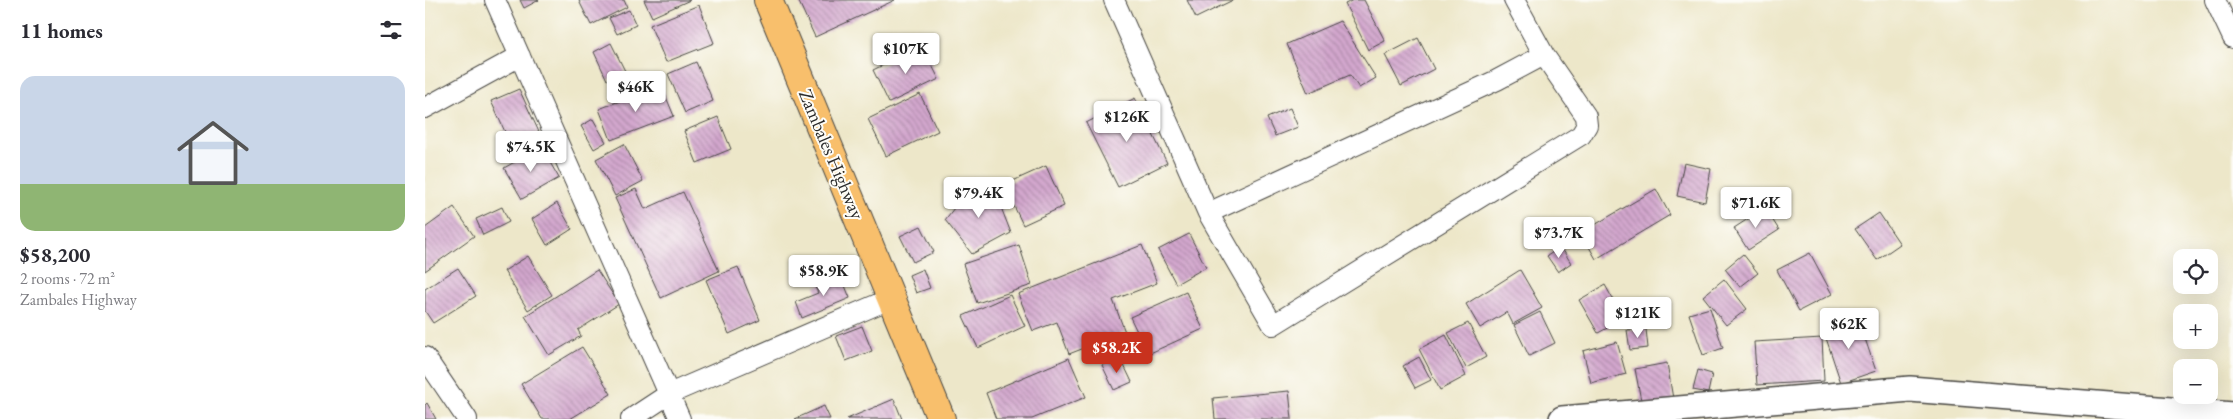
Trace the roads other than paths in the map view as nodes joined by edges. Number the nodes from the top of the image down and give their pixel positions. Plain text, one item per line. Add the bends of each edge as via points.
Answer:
1 (495, 0) edge
2 (768, 0) edge
3 (1114, 0) edge
4 (1514, 0) edge
5 (2215, 0) edge
6 (2233, 38) edge
7 (1544, 55) junction
8 (520, 56) junction
9 (425, 108) edge
10 (1208, 213) junction
11 (892, 298) junction
12 (425, 357) edge
13 (669, 394) junction
14 (2233, 415) edge
15 (467, 419) edge
16 (631, 419) edge
17 (681, 419) edge
18 (941, 419) edge
19 (1562, 419) edge

1 - 8 street
2 - 11 main road, Zambales Highway
3 - 10 street
4 - 7 street
5 - 6 street
7 - 10 street via 1497,80
7 - 10 street via 1586,116 1587,125 1581,135 1273,325
8 - 9 street
8 - 13 street
11 - 13 street
11 - 18 main road, Zambales Highway
12 - 15 street
13 - 16 street
13 - 17 street
14 - 19 street via 1910,389

